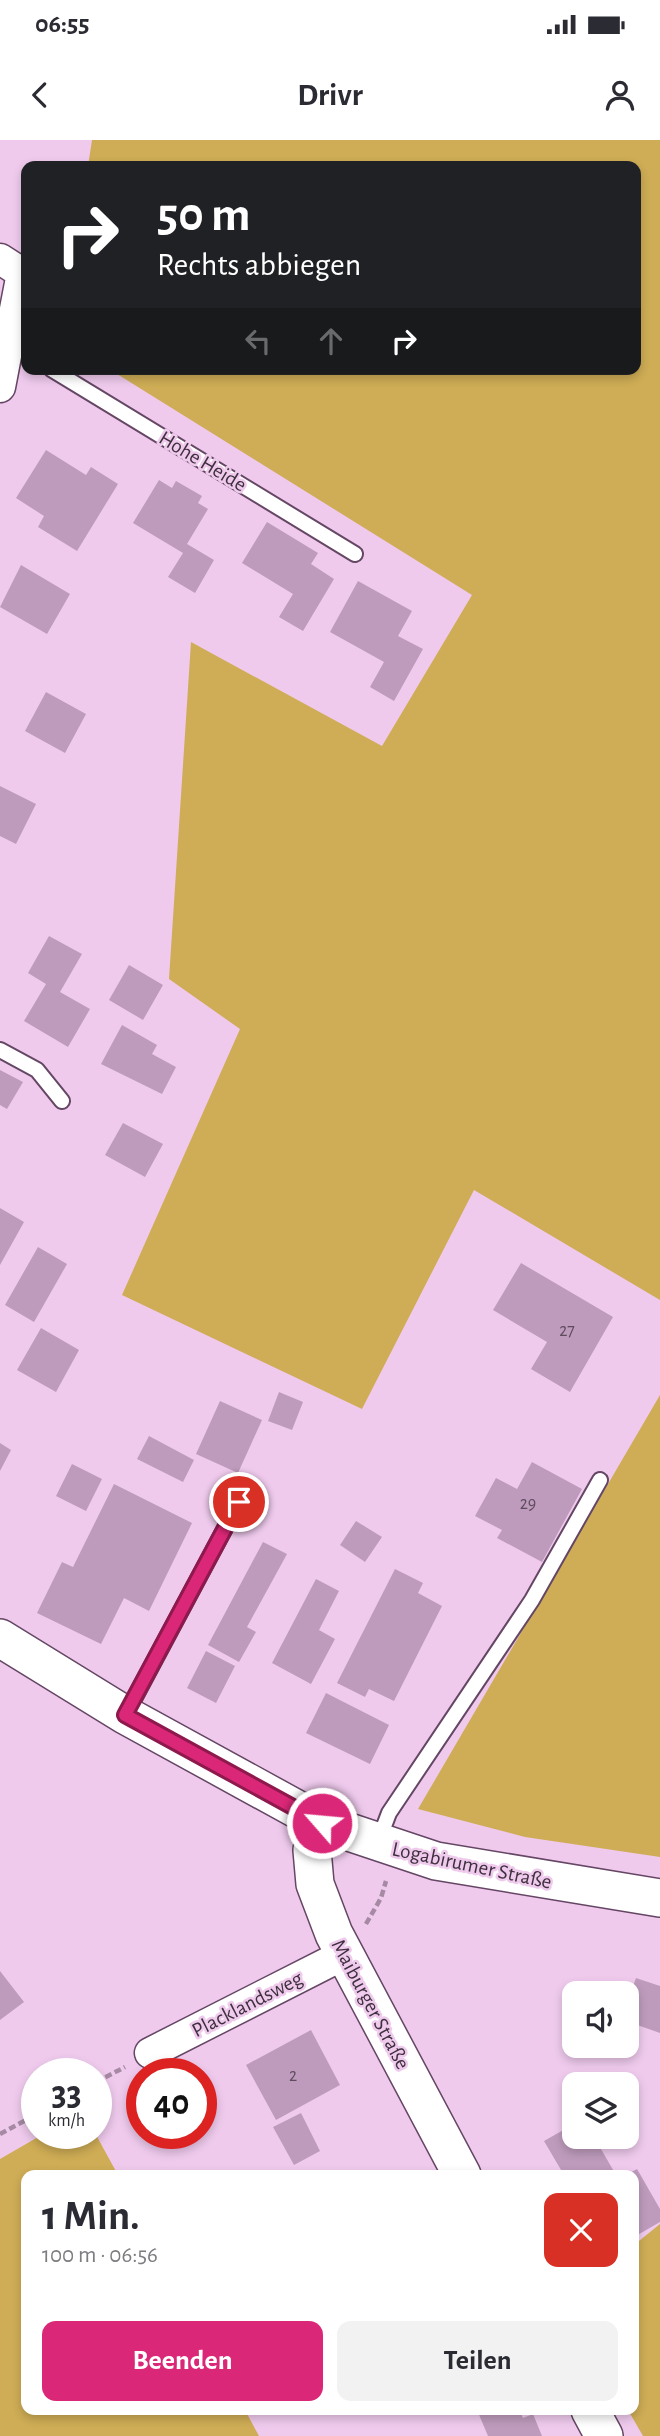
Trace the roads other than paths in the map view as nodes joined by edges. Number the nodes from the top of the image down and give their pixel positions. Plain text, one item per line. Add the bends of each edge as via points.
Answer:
1 (0, 259) edge
2 (21, 272) edge
3 (21, 292) edge
4 (18, 349) edge
5 (61, 375) edge
6 (0, 387) edge
7 (355, 554) dead end
8 (0, 1050) edge
9 (62, 1101) dead end
10 (600, 1480) dead end
11 (239, 1502) dead end
12 (0, 1638) edge
13 (125, 1715) junction
14 (322, 1823) junction
15 (377, 1844) junction
16 (660, 1898) edge
17 (343, 1955) junction
18 (150, 2053) dead end
19 (459, 2170) edge
20 (593, 2415) edge
21 (604, 2436) edge

1 - 2 street
3 - 4 street
4 - 6 street
5 - 7 lane, Hohe Heide
8 - 9 lane via 37,1070
10 - 15 lane via 532,1600 389,1813
11 - 13 lane
12 - 13 street, Logabirumer Straße
13 - 14 street, Logabirumer Straße
14 - 15 street, Logabirumer Straße
14 - 17 street, Maiburger Straße via 312,1850 315,1884
15 - 16 street, Logabirumer Straße via 436,1861
17 - 18 street, Placklandsweg
17 - 19 street, Maiburger Straße
20 - 21 street

